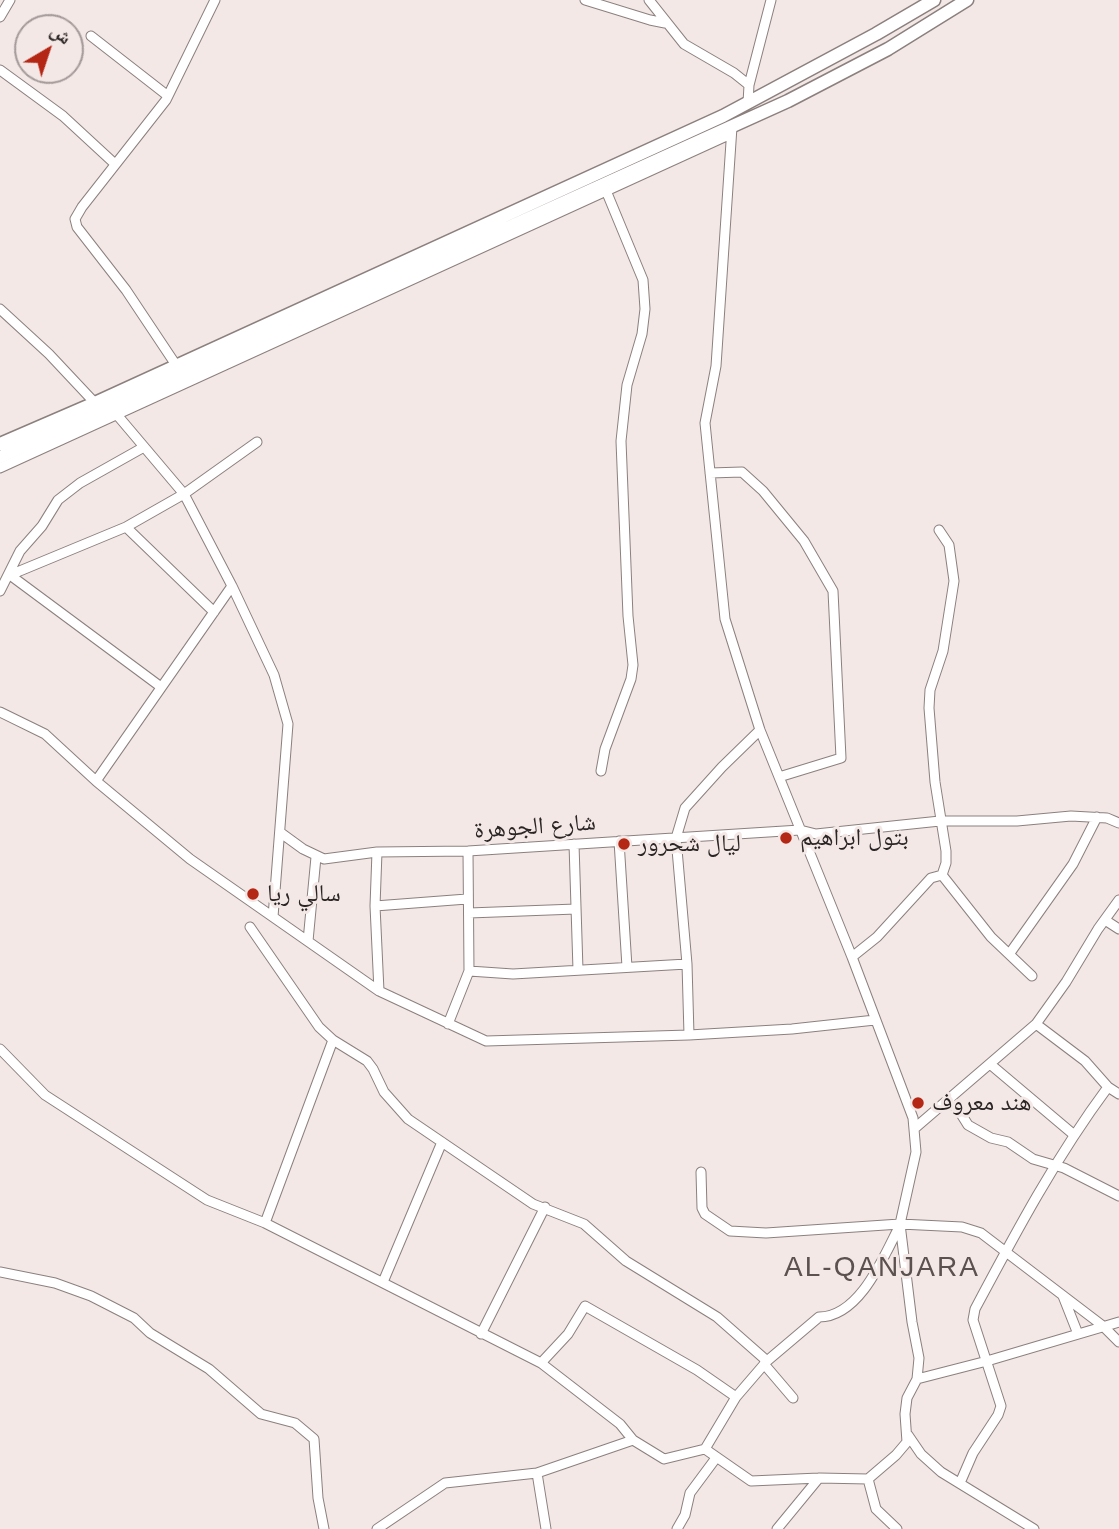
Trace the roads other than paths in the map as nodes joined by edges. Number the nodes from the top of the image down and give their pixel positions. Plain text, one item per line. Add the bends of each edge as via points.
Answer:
1 (10, 0) edge
2 (215, 0) edge
3 (585, 0) edge
4 (649, 0) edge
5 (771, 0) edge
6 (934, 0) edge
7 (967, 0) edge
8 (0, 17) edge
9 (665, 23) junction
10 (91, 36) dead end
11 (0, 69) edge
12 (749, 85) junction
13 (169, 96) junction
14 (748, 103) junction
15 (732, 131) junction
16 (116, 164) junction
17 (607, 193) junction
18 (0, 309) edge
19 (176, 365) junction
20 (94, 403) junction
21 (118, 416) junction
22 (257, 442) dead end
23 (0, 444) edge
24 (144, 447) junction
25 (0, 457) edge
26 (0, 468) edge
27 (710, 473) junction
28 (184, 494) junction
29 (125, 527) junction
30 (939, 530) dead end
31 (10, 575) junction
32 (232, 586) junction
33 (0, 591) edge
34 (214, 612) junction
35 (161, 687) junction
36 (0, 712) edge
37 (760, 730) junction
38 (601, 771) dead end
39 (779, 777) junction
40 (96, 781) junction
41 (1097, 817) junction
42 (940, 821) junction
43 (1119, 823) edge
44 (800, 830) junction
45 (281, 833) junction
46 (676, 838) junction
47 (619, 841) junction
48 (574, 844) junction
49 (468, 851) junction
50 (377, 852) junction
51 (316, 857) junction
52 (942, 875) junction
53 (467, 899) junction
54 (1119, 900) edge
55 (375, 905) junction
56 (576, 909) junction
57 (469, 913) junction
58 (273, 917) junction
59 (1105, 920) junction
60 (250, 928) dead end
61 (1119, 929) edge
62 (308, 941) junction
63 (1010, 953) junction
64 (852, 957) junction
65 (687, 964) junction
66 (627, 967) junction
67 (578, 970) junction
68 (469, 971) junction
69 (1032, 976) dead end
70 (379, 991) junction
71 (875, 1020) junction
72 (448, 1024) junction
73 (1037, 1024) junction
74 (689, 1035) junction
75 (333, 1040) junction
76 (0, 1049) edge
77 (990, 1065) junction
78 (1108, 1087) junction
79 (1119, 1094) edge
80 (947, 1101) junction
81 (915, 1128) junction
82 (1073, 1134) junction
83 (442, 1142) junction
84 (1055, 1165) junction
85 (701, 1172) dead end
86 (1119, 1196) edge
87 (545, 1208) junction
88 (265, 1223) junction
89 (900, 1224) junction
90 (1006, 1251) junction
91 (0, 1272) edge
92 (383, 1282) junction
93 (1063, 1296) junction
94 (1119, 1322) edge
95 (1103, 1326) junction
96 (481, 1334) junction
97 (1078, 1334) junction
98 (1119, 1342) edge
99 (987, 1361) junction
100 (766, 1362) junction
101 (541, 1363) junction
102 (916, 1379) junction
103 (736, 1397) junction
104 (793, 1398) dead end
105 (908, 1434) junction
106 (633, 1440) junction
107 (705, 1450) junction
108 (716, 1458) junction
109 (537, 1473) junction
110 (819, 1478) junction
111 (868, 1479) junction
112 (960, 1483) junction
113 (324, 1529) edge
114 (377, 1529) edge
115 (546, 1529) edge
116 (677, 1529) edge
117 (777, 1529) edge
118 (897, 1529) edge
119 (1034, 1529) edge

1 - 8 street
2 - 13 street
3 - 9 street
4 - 9 street
5 - 12 street
6 - 14 main road
7 - 15 main road via 888,49
9 - 12 street via 684,44
10 - 13 street
11 - 16 street
12 - 14 street
13 - 16 street
14 - 19 main road
15 - 17 street
15 - 25 main road
15 - 27 street via 716,366 705,423
16 - 19 street via 77,214 77,227
17 - 21 street
17 - 38 street via 643,280 645,309 627,385 621,441 633,665
18 - 20 street
19 - 20 main road
20 - 23 main road
21 - 24 street
21 - 26 street
22 - 28 street
24 - 28 street
24 - 31 street via 58,500 20,551
27 - 37 street via 725,619
27 - 39 street via 742,472 763,491 804,541 833,591 841,758
28 - 29 street
28 - 32 street
29 - 31 street
29 - 34 street
30 - 42 street via 949,545 954,582 929,708
31 - 33 street
31 - 35 street
32 - 34 street
32 - 45 street via 274,675 288,724
34 - 35 street
35 - 40 street
36 - 40 street via 45,734
37 - 39 street
37 - 46 street via 685,808
39 - 44 street
40 - 58 street via 190,859
41 - 42 street, شارع الجوهرة
41 - 43 street, شارع الجوهرة
41 - 63 street via 1073,864
42 - 44 street, شارع الجوهرة via 816,834
42 - 52 street via 946,851
44 - 46 street, شارع الجوهرة
44 - 64 street
45 - 51 street
45 - 58 street
46 - 47 street, شارع الجوهرة
46 - 65 street
47 - 48 street, شارع الجوهرة
47 - 66 street
48 - 49 street, شارع الجوهرة
48 - 56 street
49 - 50 street, شارع الجوهرة
49 - 53 street
50 - 51 street, شارع الجوهرة
50 - 55 street
51 - 62 street
52 - 63 street via 973,917
52 - 64 street via 930,878 877,937
53 - 55 street
53 - 57 street
54 - 59 street
55 - 70 street
56 - 57 street
56 - 67 street
57 - 68 street
58 - 62 street
59 - 61 street
59 - 73 street
60 - 75 street via 305,1009
62 - 70 street
63 - 69 street
64 - 71 street
65 - 66 street
65 - 74 street
66 - 67 street
67 - 68 street
68 - 72 street
70 - 72 street
71 - 74 street
71 - 81 street
72 - 74 street via 486,1041
73 - 77 street
73 - 78 street via 1085,1061
75 - 83 street via 367,1061 399,1110
75 - 88 street
76 - 88 street via 45,1095 207,1199
77 - 80 street
77 - 82 street
78 - 79 street
78 - 82 street
80 - 81 street
80 - 84 street via 968,1125 1033,1159
81 - 89 street via 916,1152
82 - 84 street
83 - 87 street
83 - 92 street
84 - 86 street
84 - 90 street
85 - 89 street via 702,1208 730,1231
87 - 96 street
87 - 100 street via 584,1224 626,1261 717,1317
88 - 92 street
89 - 90 street via 962,1227 981,1233
89 - 100 street via 870,1281 846,1308 819,1317
89 - 102 street via 919,1358
90 - 93 street
90 - 99 street via 973,1320
91 - 113 street via 55,1283 134,1318 209,1369 261,1414 295,1423 314,1439
92 - 96 street
93 - 95 street
93 - 97 street
94 - 95 street
95 - 97 street
95 - 98 street
96 - 101 street
97 - 99 street
99 - 102 street
99 - 112 street via 1001,1406
100 - 103 street
100 - 104 street
101 - 103 street via 568,1334 585,1306
101 - 106 street via 621,1424
102 - 105 street via 907,1398
103 - 107 street
105 - 111 street via 896,1455
105 - 112 street via 920,1454
106 - 107 street via 663,1459
106 - 109 street
107 - 108 street
108 - 110 street via 751,1481
108 - 116 street via 690,1493
109 - 114 street via 445,1483
109 - 115 street
110 - 111 street
110 - 117 street
111 - 118 street via 876,1509
112 - 119 street

